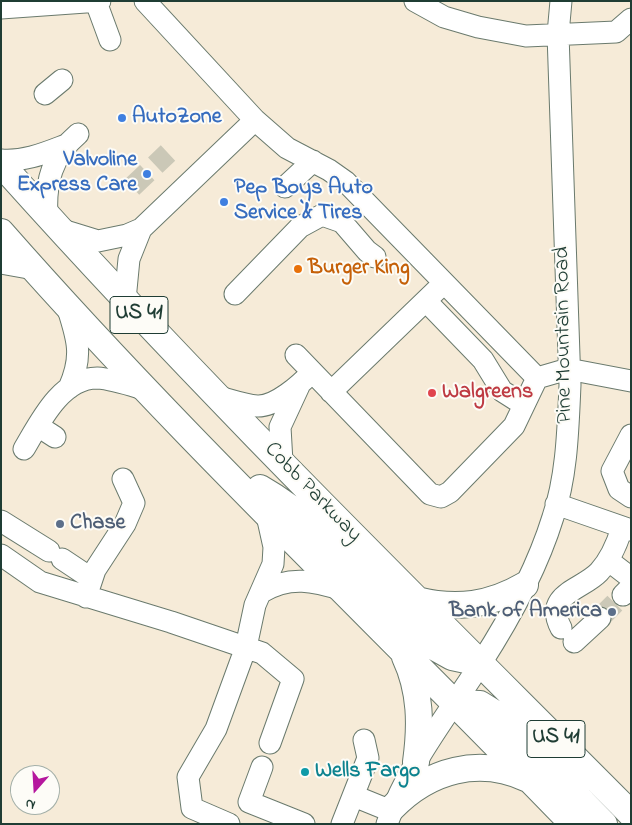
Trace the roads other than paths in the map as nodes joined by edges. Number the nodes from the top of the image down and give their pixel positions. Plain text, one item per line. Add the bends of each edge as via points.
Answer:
1 (100, 1) edge
2 (145, 1) edge
3 (415, 1) edge
4 (561, 1) edge
5 (84, 2) edge
6 (1, 8) edge
7 (631, 19) edge
8 (558, 34) junction
9 (110, 40) dead end
10 (62, 80) dead end
11 (45, 94) dead end
12 (255, 120) junction
13 (1, 160) edge
14 (312, 161) junction
15 (1, 164) edge
16 (285, 187) dead end
17 (53, 222) junction
18 (141, 230) junction
19 (392, 230) junction
20 (1, 232) edge
21 (1, 263) edge
22 (34, 268) junction
23 (444, 283) junction
24 (235, 294) dead end
25 (125, 300) junction
26 (426, 300) junction
27 (68, 309) junction
28 (296, 355) dead end
29 (568, 368) junction
30 (537, 378) junction
31 (306, 379) junction
32 (631, 381) edge
33 (69, 388) junction
34 (146, 390) junction
35 (331, 392) junction
36 (219, 398) junction
37 (524, 405) junction
38 (631, 435) edge
39 (24, 449) dead end
40 (282, 462) junction
41 (232, 476) junction
42 (123, 479) dead end
43 (631, 496) edge
44 (556, 504) junction
45 (266, 511) junction
46 (1, 521) edge
47 (627, 529) edge
48 (1, 555) edge
49 (609, 560) junction
50 (525, 585) junction
51 (628, 587) edge
52 (89, 588) junction
53 (343, 590) junction
54 (262, 592) junction
55 (418, 600) junction
56 (600, 618) tunnel mouth
57 (396, 644) junction
58 (246, 647) junction
59 (481, 663) junction
60 (455, 703) junction
61 (364, 740) dead end
62 (270, 743) dead end
63 (416, 762) junction
64 (262, 767) dead end
65 (530, 780) junction
66 (354, 796) junction
67 (390, 814) edge
68 (631, 814) edge
69 (229, 824) edge
70 (304, 824) edge
71 (342, 824) edge
72 (573, 824) edge
73 (604, 824) edge

1 - 5 street
2 - 12 street
3 - 8 street via 444,17 478,27 526,36
4 - 8 street, Pine Mountain Road
5 - 6 street
5 - 9 street
7 - 8 street via 616,32
8 - 29 street, Pine Mountain Road
10 - 11 street
12 - 14 street via 287,148
12 - 18 street
13 - 17 street via 28,158 72,139 53,164 46,197
14 - 16 street
14 - 19 street via 346,182
15 - 17 main road, Cobb Parkway / US 41
17 - 18 street via 98,240
17 - 25 main road, Cobb Parkway / US 41
18 - 25 street via 129,258
19 - 23 street
19 - 24 street via 378,264 342,222 322,214 300,227
20 - 22 main road, Cobb Parkway / US 41
21 - 22 street
22 - 27 main road, Cobb Parkway / US 41
23 - 26 street
23 - 30 street
25 - 36 main road, Cobb Parkway / US 41
26 - 35 street
26 - 37 street via 483,360 502,391
27 - 33 street via 79,359
27 - 34 main road, Cobb Parkway / US 41
28 - 31 street
29 - 30 street
29 - 32 street
29 - 44 street, Pine Mountain Road via 568,426
30 - 37 street
31 - 35 street
31 - 36 street via 280,399 258,407
31 - 40 street via 280,427
33 - 34 street via 95,378
33 - 39 street via 54,404 47,431
34 - 41 main road, Cobb Parkway / US 41
35 - 37 street via 430,494 441,496 450,492 514,426
36 - 40 main road, Cobb Parkway / US 41
38 - 43 street via 612,471 619,489
40 - 55 main road, Cobb Parkway / US 41
41 - 45 main road, Cobb Parkway / US 41
41 - 59 main road via 263,489 316,529 434,648 457,659
42 - 52 street via 134,502 126,524
44 - 47 street
44 - 50 street, Pine Mountain Road
45 - 53 main road, Cobb Parkway / US 41
45 - 54 street via 274,547 270,574
46 - 52 street via 55,555
47 - 49 street
48 - 52 street via 40,582
49 - 51 street
49 - 56 street via 598,574 570,591 560,602 556,616 567,635
50 - 55 main road via 484,603 457,606
50 - 59 street, Pine Mountain Road
52 - 58 street
53 - 54 street via 297,579
53 - 57 main road, Cobb Parkway / US 41
54 - 58 street via 255,606
55 - 59 main road, Cobb Parkway / US 41
57 - 60 main road, Cobb Parkway / US 41
57 - 63 main road via 412,671 416,689 419,724
58 - 62 street via 262,653 293,679
58 - 69 street via 216,729 188,777 192,808
59 - 60 street, Pine Mountain Road
59 - 68 main road, Cobb Parkway / US 41
60 - 63 street, Pine Mountain Road
60 - 65 main road, Cobb Parkway / US 41
60 - 73 main road via 480,704 496,714
61 - 66 street via 368,758
63 - 67 street, Pine Mountain Road
64 - 70 street via 249,802
65 - 67 main road via 487,766 471,767 427,781 403,797
65 - 72 main road, Cobb Parkway / US 41
66 - 67 street
66 - 71 street

